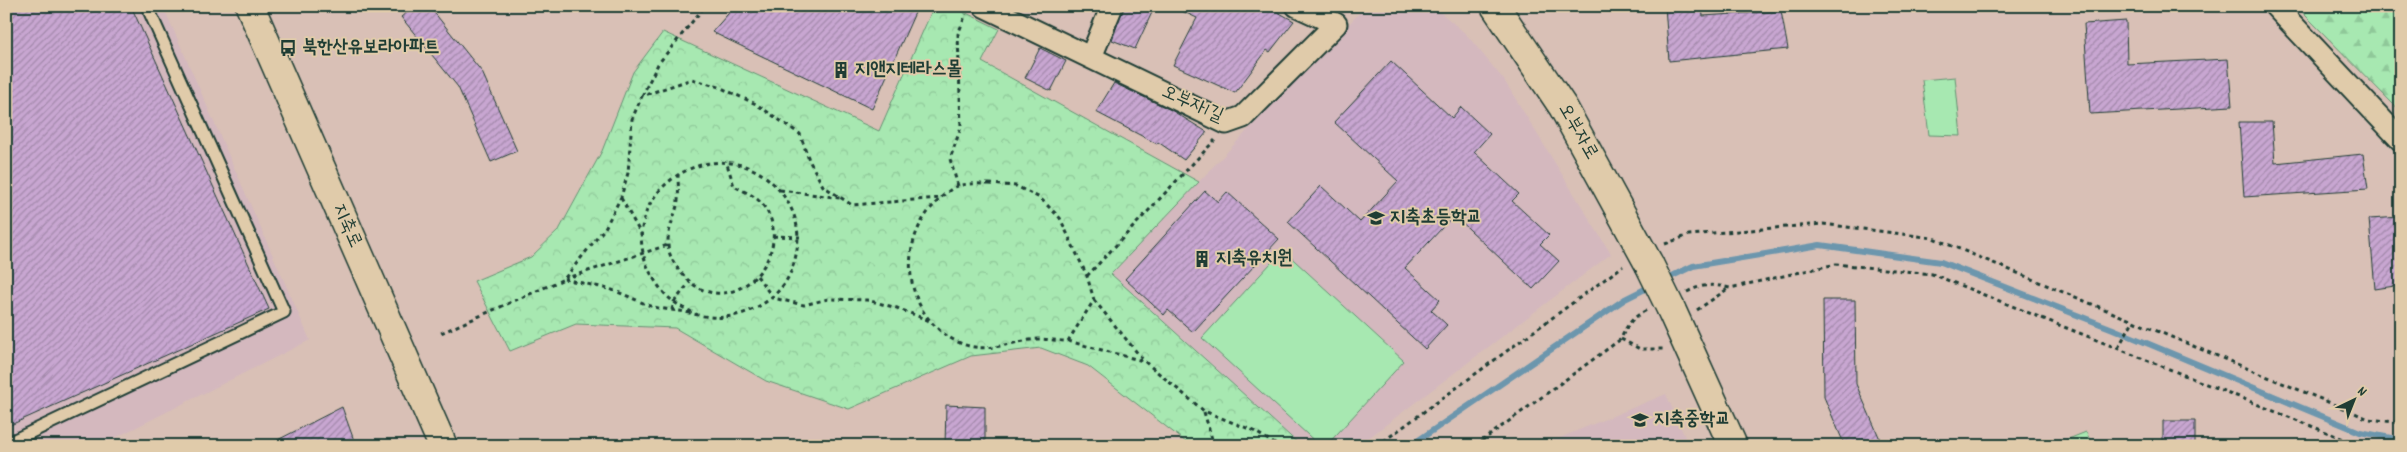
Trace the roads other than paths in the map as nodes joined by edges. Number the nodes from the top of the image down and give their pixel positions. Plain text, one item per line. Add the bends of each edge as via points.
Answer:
1 (147, 6) edge
2 (250, 6) edge
3 (984, 6) edge
4 (1112, 6) edge
5 (1298, 6) edge
6 (1495, 6) edge
7 (2275, 6) edge
8 (1091, 57) junction
9 (2401, 140) edge
10 (6, 444) edge
11 (444, 446) edge
12 (1733, 446) edge

1 - 10 lane via 284,312
2 - 11 main road, 지축로
3 - 8 street, 오부자1길
4 - 8 street
5 - 8 street, 오부자1길 via 1336,24 1243,117 1226,123
6 - 12 main road, 오부자로, bridge via 1563,107 1676,305
7 - 9 street

